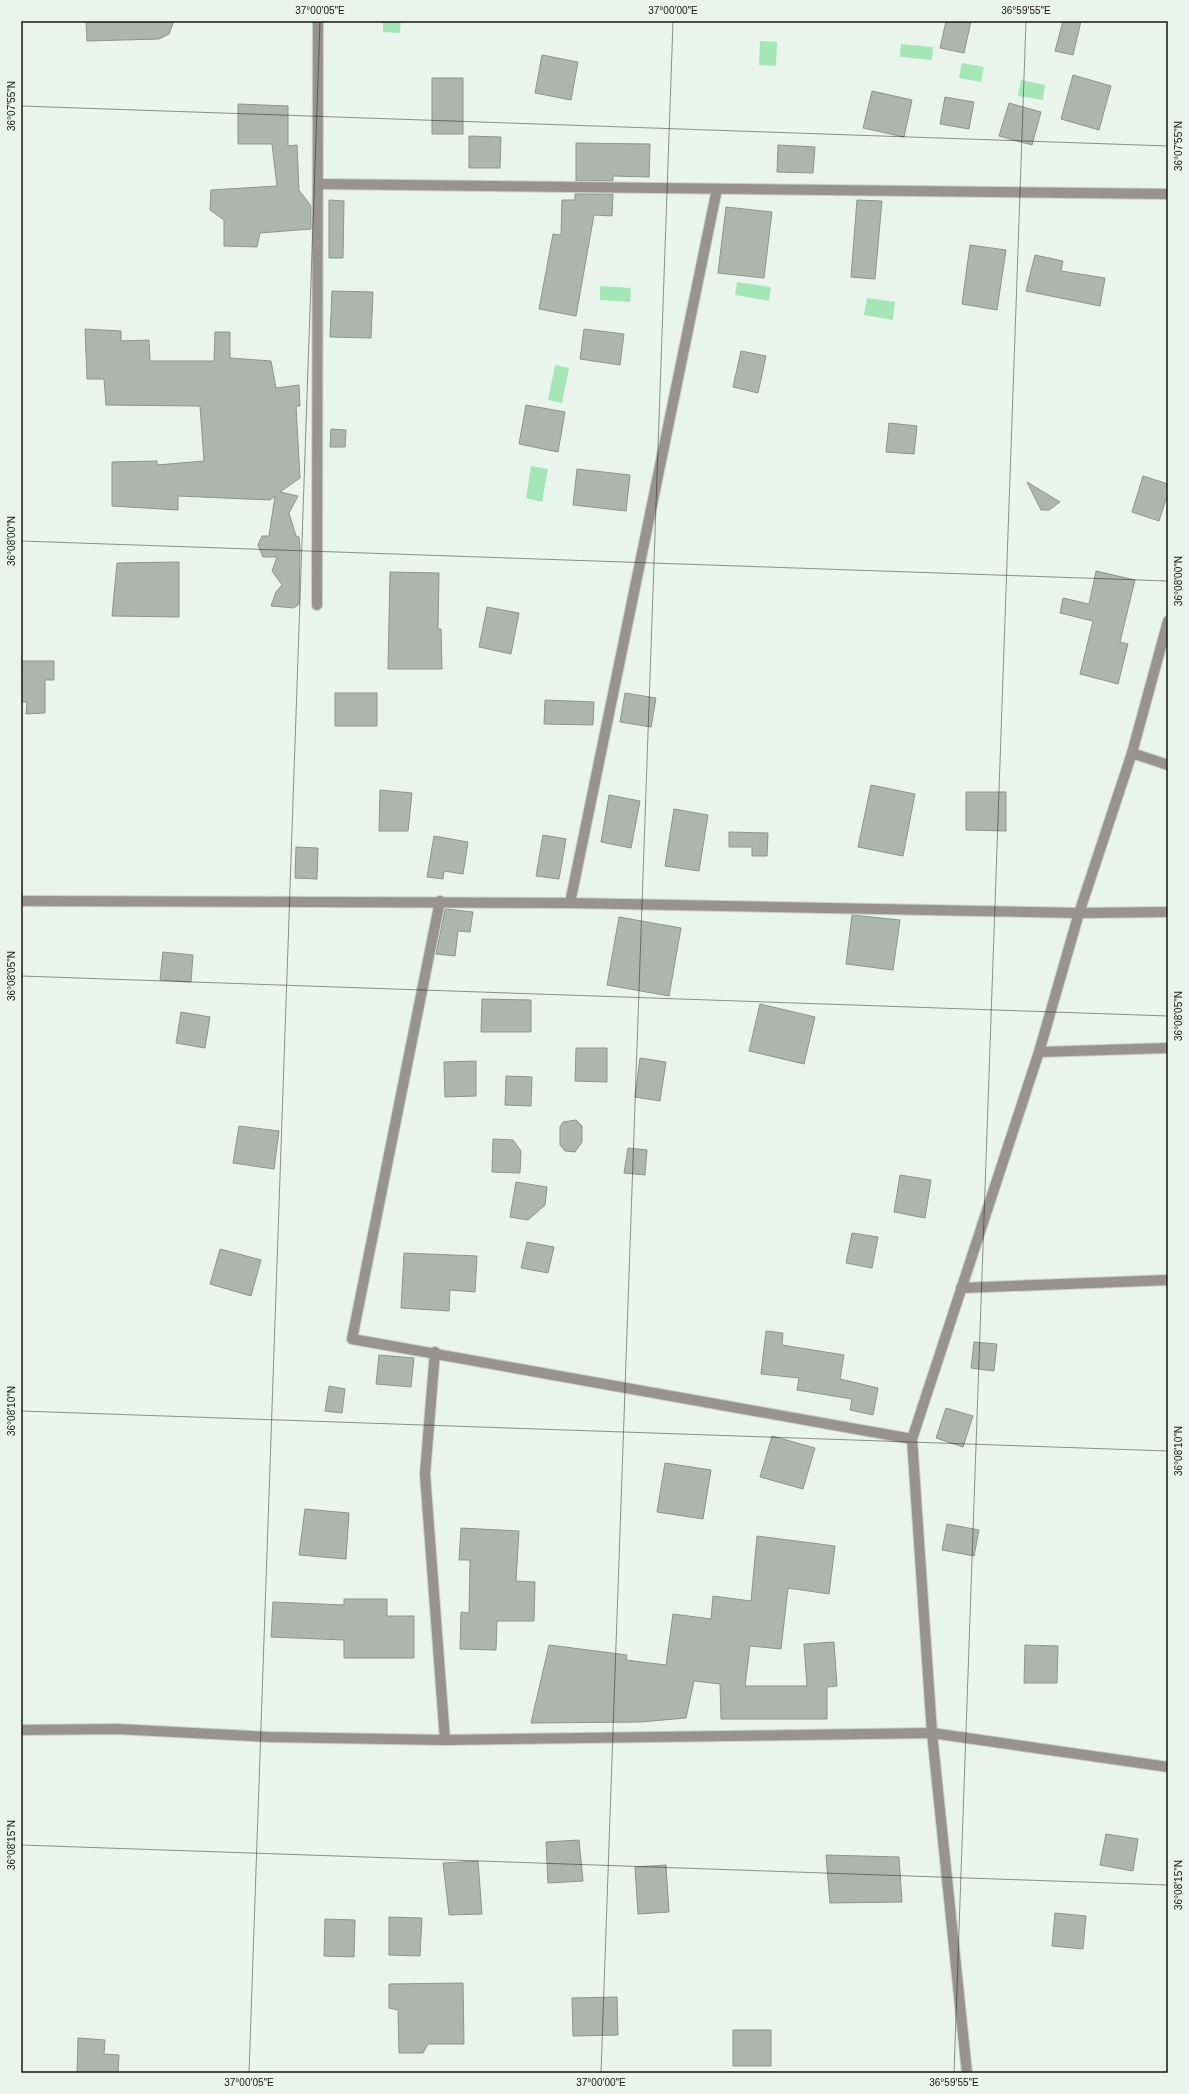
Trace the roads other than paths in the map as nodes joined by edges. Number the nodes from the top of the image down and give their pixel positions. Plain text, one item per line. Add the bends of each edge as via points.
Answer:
1 (318, 21) edge
2 (318, 184) junction
3 (717, 189) junction
4 (1168, 194) edge
5 (317, 605) dead end
6 (1168, 622) edge
7 (1132, 753) junction
8 (1168, 765) edge
9 (21, 901) edge
10 (440, 901) junction
11 (570, 903) junction
12 (1168, 912) edge
13 (1080, 913) junction
14 (1168, 1048) edge
15 (1039, 1052) junction
16 (1168, 1280) edge
17 (962, 1288) junction
18 (435, 1352) junction
19 (912, 1439) junction
20 (21, 1730) edge
21 (932, 1733) junction
22 (445, 1740) junction
23 (1168, 1767) edge
24 (967, 2073) edge

1 - 2 street
2 - 3 street
2 - 5 street
3 - 4 street
3 - 11 street
6 - 7 street
7 - 8 street
7 - 13 street
9 - 10 street
10 - 11 street
10 - 18 street via 352,1339
11 - 13 street
12 - 13 street
13 - 15 street
14 - 15 street
15 - 17 street
16 - 17 street
17 - 19 street
18 - 19 street
18 - 22 street via 425,1474
19 - 21 street
20 - 22 street via 117,1729 270,1737
21 - 22 street
21 - 23 street
21 - 24 street

